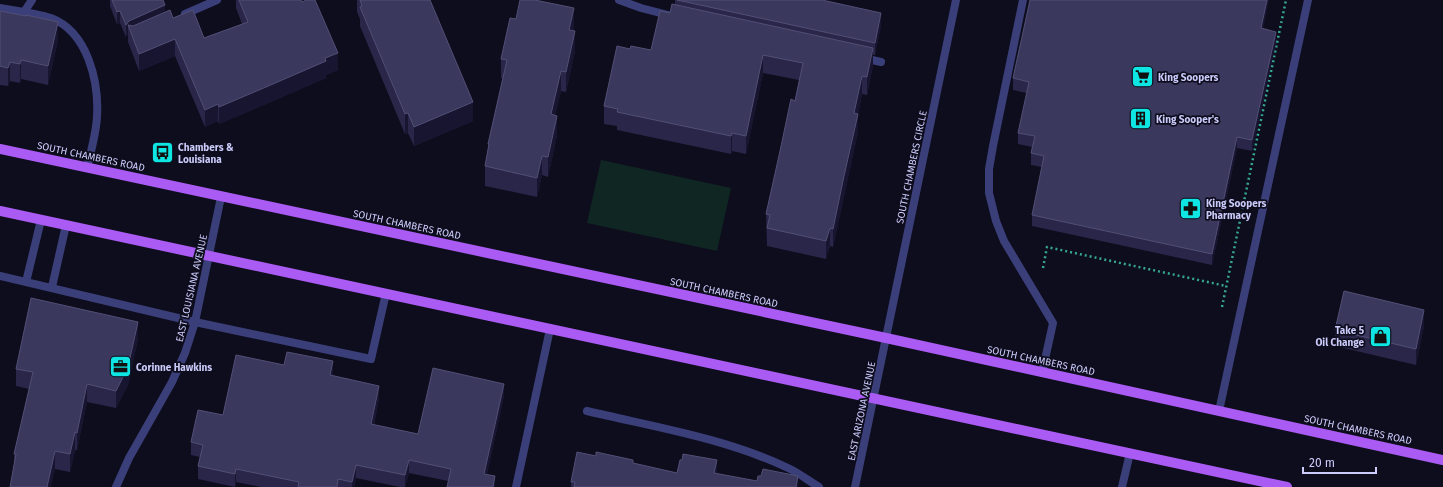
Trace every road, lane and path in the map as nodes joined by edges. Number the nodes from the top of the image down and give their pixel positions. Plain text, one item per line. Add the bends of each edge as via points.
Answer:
1 (32, 0) edge
2 (217, 0) edge
3 (619, 0) edge
4 (954, 0) edge
5 (1023, 0) edge
6 (1286, 0) edge
7 (1308, 0) edge
8 (202, 3) edge
9 (0, 8) edge
10 (24, 12) junction
11 (674, 17) edge
12 (174, 19) edge
13 (858, 57) edge
14 (882, 62) dead end
15 (0, 149) edge
16 (87, 168) junction
17 (221, 197) junction
18 (0, 211) edge
19 (41, 220) junction
20 (66, 225) junction
21 (209, 256) junction
22 (1042, 268) dead end
23 (0, 276) edge
24 (26, 282) junction
25 (1226, 286) junction
26 (52, 287) junction
27 (386, 293) junction
28 (1222, 307) dead end
29 (195, 322) junction
30 (550, 329) junction
31 (886, 338) junction
32 (1042, 373) junction
33 (874, 398) junction
34 (587, 411) dead end
35 (1219, 411) junction
36 (1130, 453) junction
37 (1443, 460) edge
38 (116, 487) edge
39 (516, 487) edge
40 (819, 487) edge
41 (855, 487) edge
42 (1122, 487) edge
43 (1287, 487) edge

1 - 10 street
2 - 8 street
3 - 11 street
4 - 31 street, SOUTH CHAMBERS CIRCLE
5 - 32 street via 992,146 989,193 1004,241 1053,323
6 - 25 path
7 - 35 street
8 - 12 street
9 - 10 street
10 - 16 street via 51,18 66,26 79,40 90,66 97,91 97,118
13 - 14 street
15 - 16 main road, SOUTH CHAMBERS ROAD
16 - 17 main road, SOUTH CHAMBERS ROAD
17 - 21 street, EAST LOUISIANA AVENUE
17 - 31 main road, SOUTH CHAMBERS ROAD
18 - 19 main road
19 - 20 main road
19 - 24 street
20 - 21 main road
20 - 26 street
21 - 27 main road
21 - 29 street, EAST LOUISIANA AVENUE
22 - 25 path via 1046,247
23 - 24 street
24 - 26 street
25 - 28 path
26 - 29 street
27 - 29 street via 371,359
27 - 30 main road
29 - 38 street, EAST LOUISIANA AVENUE via 180,367 129,458
30 - 33 main road
30 - 39 street
31 - 32 main road, SOUTH CHAMBERS ROAD
31 - 33 street, EAST ARIZONA AVENUE
32 - 35 main road, SOUTH CHAMBERS ROAD
33 - 36 main road
33 - 41 street, EAST ARIZONA AVENUE
34 - 40 street via 750,452 789,469
35 - 37 main road, SOUTH CHAMBERS ROAD
36 - 42 street
36 - 43 main road

